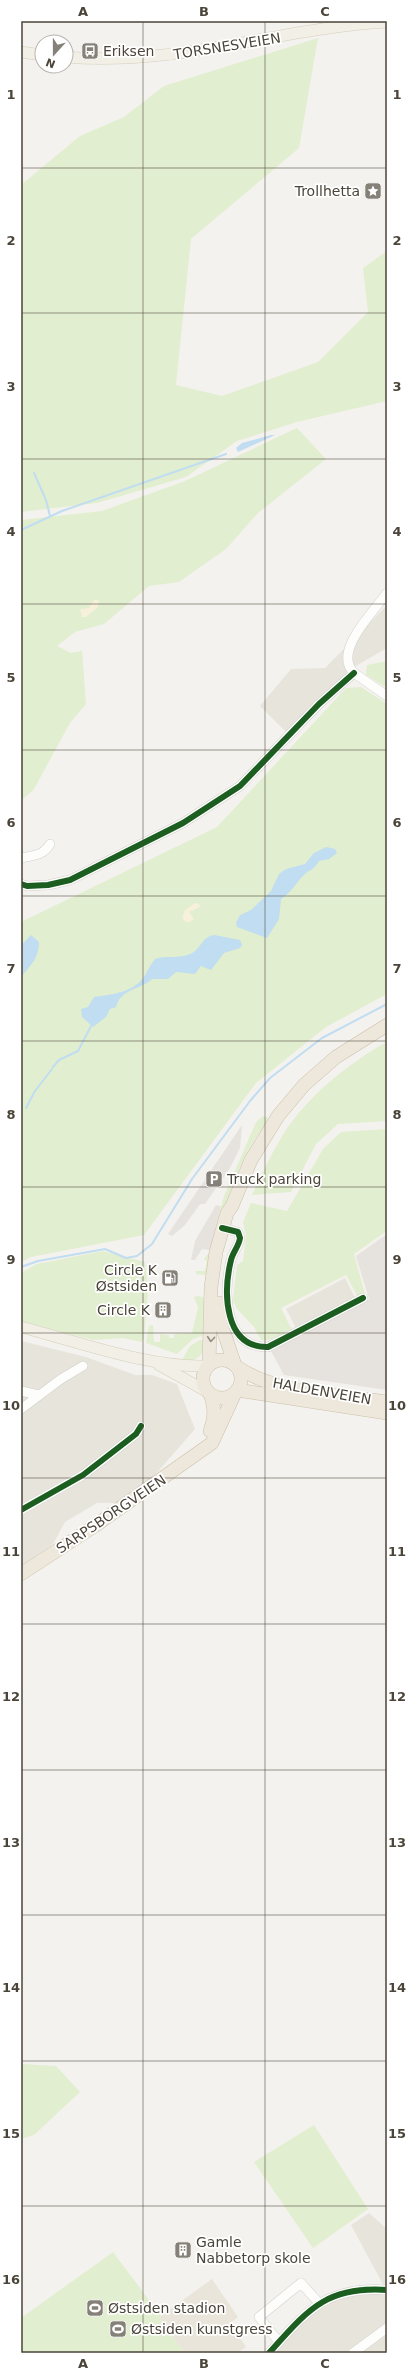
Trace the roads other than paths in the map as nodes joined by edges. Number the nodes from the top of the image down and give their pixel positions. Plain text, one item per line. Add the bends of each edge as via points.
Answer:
1 (387, 22) edge
2 (21, 52) edge
3 (34, 54) edge
4 (74, 57) edge
5 (387, 593) edge
6 (354, 673) junction
7 (387, 696) edge
8 (50, 844) dead end
9 (21, 858) edge
10 (21, 884) edge
11 (387, 1025) edge
12 (225, 1228) junction
13 (363, 1298) dead end
14 (21, 1327) edge
15 (149, 1360) junction
16 (83, 1366) dead end
17 (208, 1366) junction
18 (236, 1366) junction
19 (21, 1390) edge
20 (236, 1391) junction
21 (209, 1393) junction
22 (40, 1395) junction
23 (387, 1402) edge
24 (21, 1409) edge
25 (387, 1412) edge
26 (141, 1426) dead end
27 (199, 1452) junction
28 (21, 1510) edge
29 (21, 1574) edge
30 (387, 2290) edge
31 (320, 2303) junction
32 (387, 2328) edge
33 (279, 2342) junction
34 (269, 2353) edge
35 (353, 2353) edge

1 - 4 main road, TORSNESVEIEN via 338,27 154,57
2 - 3 main road
5 - 6 street via 349,648 348,664
6 - 7 street
6 - 10 street via 318,704 240,786 183,823 70,880 48,885
8 - 9 street via 46,851 39,855
11 - 12 highway via 345,1050 304,1085 262,1139 246,1169
12 - 13 street via 238,1232 240,1238 230,1261 228,1303 235,1330 247,1344 268,1347
12 -> 17 highway via 212,1272
12 - 18 highway via 220,1321
14 - 15 main road
15 - 17 main road
15 - 21 main road
16 - 22 street
17 - 18 highway via 222,1360
17 - 21 highway via 203,1379
18 - 20 highway via 240,1380
18 - 23 highway, HALDENVEIEN via 253,1377 284,1386
19 - 22 street
20 - 21 highway via 223,1398
20 - 25 highway, HALDENVEIEN
20 - 27 highway, SARPSBORGVEIEN via 217,1435 212,1443
21 - 27 highway via 215,1407 214,1418
22 - 24 street
26 - 28 street via 136,1434 83,1475
27 - 29 highway, SARPSBORGVEIEN
30 - 31 street via 371,2289 342,2294
31 - 33 street via 300,2318
31 - 33 street via 301,2283 259,2317
32 - 35 street
33 - 34 street

